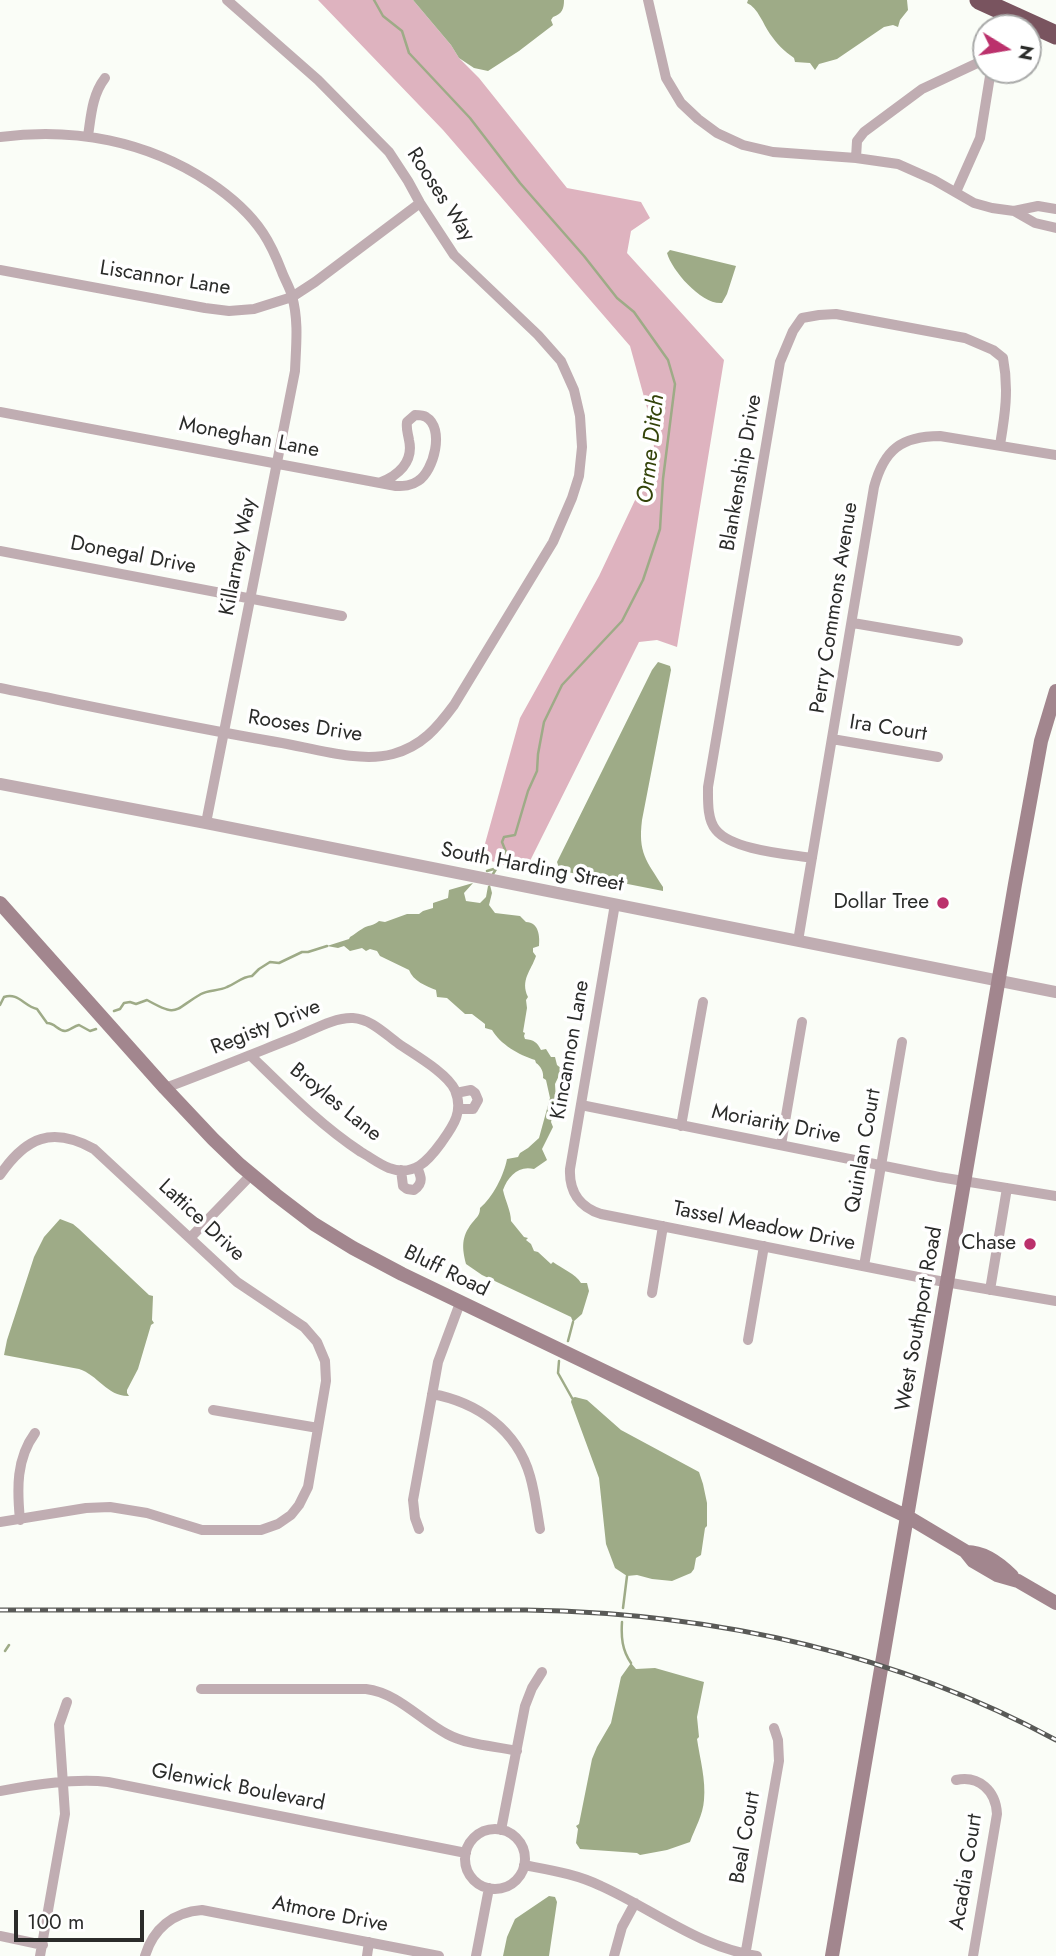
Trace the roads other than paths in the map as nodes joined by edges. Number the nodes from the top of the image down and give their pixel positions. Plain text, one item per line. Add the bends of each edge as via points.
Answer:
1 (227, 0) edge
2 (648, 0) edge
3 (979, 0) edge
4 (1056, 34) edge
5 (972, 66) edge
6 (105, 78) dead end
7 (988, 84) edge
8 (88, 136) junction
9 (0, 137) edge
10 (856, 158) junction
11 (956, 192) junction
12 (420, 204) junction
13 (1056, 209) edge
14 (1014, 211) junction
15 (1056, 228) edge
16 (0, 270) edge
17 (292, 296) junction
18 (0, 412) edge
19 (1000, 445) junction
20 (1056, 455) edge
21 (277, 463) junction
22 (579, 476) joint
23 (379, 483) junction
24 (0, 551) edge
25 (251, 598) junction
26 (342, 616) dead end
27 (853, 623) junction
28 (958, 641) dead end
29 (0, 688) edge
30 (1056, 691) edge
31 (224, 733) junction
32 (832, 739) junction
33 (938, 757) dead end
34 (0, 784) edge
35 (206, 823) junction
36 (812, 858) junction
37 (0, 903) edge
38 (615, 904) junction
39 (798, 942) junction
40 (998, 981) junction
41 (1056, 992) edge
42 (703, 1002) dead end
43 (802, 1022) dead end
44 (902, 1042) dead end
45 (250, 1055) junction
46 (165, 1088) junction
47 (456, 1093) junction
48 (581, 1105) junction
49 (458, 1110) junction
50 (681, 1126) junction
51 (781, 1145) junction
52 (882, 1166) junction
53 (417, 1167) junction
54 (401, 1170) junction
55 (0, 1175) edge
56 (251, 1175) junction
57 (964, 1181) junction
58 (1007, 1188) junction
59 (1056, 1196) edge
60 (578, 1200) joint
61 (663, 1226) junction
62 (191, 1237) junction
63 (764, 1246) junction
64 (864, 1266) junction
65 (947, 1282) junction
66 (990, 1290) junction
67 (652, 1293) dead end
68 (1056, 1301) edge
69 (460, 1303) junction
70 (748, 1340) dead end
71 (432, 1394) junction
72 (213, 1410) dead end
73 (318, 1428) junction
74 (35, 1433) dead end
75 (908, 1517) junction
76 (20, 1520) junction
77 (0, 1522) edge
78 (419, 1529) dead end
79 (540, 1529) dead end
80 (1056, 1604) edge
81 (542, 1672) dead end
82 (201, 1689) dead end
83 (67, 1702) dead end
84 (774, 1728) dead end
85 (517, 1751) junction
86 (956, 1780) dead end
87 (64, 1783) junction
88 (0, 1791) edge
89 (501, 1830) junction
90 (466, 1853) junction
91 (524, 1865) junction
92 (489, 1888) junction
93 (635, 1903) junction
94 (0, 1936) edge
95 (369, 1942) junction
96 (41, 1950) edge
97 (749, 1955) edge
98 (145, 1956) edge
99 (367, 1956) edge
100 (439, 1956) edge
101 (476, 1956) edge
102 (614, 1956) edge
103 (832, 1956) edge
104 (973, 1956) edge

1 - 12 street, Rooses Way via 318,80 389,152
2 - 10 street via 666,78 681,103 698,119 743,145 773,152
3 - 4 highway
5 - 10 street via 922,89 872,126 857,141
6 - 8 street via 94,102
7 - 11 street via 980,138
8 - 9 street, Killarney Way
8 - 17 street, Killarney Way via 162,156 226,194 264,234
10 - 11 street via 898,164
11 - 14 street via 974,203
12 - 17 street, Liscannor Lane
12 - 22 street, Rooses Way via 454,255 561,361 580,416
13 - 14 street via 1038,206
14 - 15 street
16 - 17 street, Liscannor Lane via 205,309 254,309
17 - 21 street, Killarney Way via 295,371
18 - 21 street, Moneghan Lane
19 - 20 street, Perry Commons Avenue
19 - 27 street, Perry Commons Avenue via 927,436 901,444 889,454 874,487
19 - 36 street, Blankenship Drive via 1007,385 1003,358 993,350 965,338 836,314 802,318 793,331 777,376 708,787 710,817 716,830 728,839
21 - 23 street, Moneghan Lane
21 - 25 street, Killarney Way
22 - 31 street, Rooses Drive via 539,566 454,705 418,743 372,757
23 - 23 street, Moneghan Lane via 404,468 410,451 407,422 415,415 426,417 436,447 426,474 408,486
24 - 25 street, Donegal Drive
25 - 26 street, Donegal Drive
25 - 31 street, Killarney Way
27 - 28 street
27 - 32 street, Perry Commons Avenue
29 - 31 street, Rooses Drive
30 - 40 main road, West Southport Road via 1041,741
31 - 35 street, Killarney Way
32 - 33 street, Ira Court
32 - 36 street, Perry Commons Avenue
34 - 35 street, South Harding Street
35 - 38 street, South Harding Street
36 - 39 street, Perry Commons Avenue
37 - 46 main road, Bluff Road
38 - 39 street, South Harding Street
38 - 48 street, Kincannon Lane
39 - 40 street, South Harding Street
40 - 41 street, South Harding Street
40 - 57 main road, West Southport Road
42 - 50 street
43 - 51 street
44 - 52 street, Quinlan Court
45 - 46 street, Registy Drive
45 - 47 street, Registy Drive via 338,1020 360,1019 443,1076
45 - 54 street, Broyles Lane via 337,1135 383,1165
46 - 56 main road, Bluff Road
47 - 49 street
47 - 49 street via 471,1090 478,1100 473,1109
48 - 50 street, Moriarity Drive
48 - 60 street, Kincannon Lane via 570,1173
49 - 53 street, Broyles Lane via 454,1126
50 - 51 street, Moriarity Drive
51 - 52 street, Moriarity Drive
52 - 57 street, Moriarity Drive
52 - 64 street, Quinlan Court
53 - 54 street, Broyles Lane
53 - 54 street, Broyles Lane via 421,1180 414,1190 402,1185
55 - 62 street, Lattice Drive via 22,1148 41,1139 77,1139
56 - 62 street
56 - 69 main road, Bluff Road via 353,1248
57 - 58 street, Moriarity Drive
57 - 65 main road, West Southport Road
58 - 59 street, Moriarity Drive
58 - 66 street
60 - 61 street, Tassel Meadow Drive via 597,1213
61 - 63 street, Tassel Meadow Drive
61 - 67 street
62 - 73 street, Lattice Drive via 246,1290 315,1338 324,1355 327,1381
63 - 64 street, Tassel Meadow Drive
63 - 70 street
64 - 65 street, Tassel Meadow Drive
65 - 66 street, Tassel Meadow Drive
65 - 75 main road, West Southport Road
66 - 68 street, Tassel Meadow Drive
69 - 71 street via 438,1362
69 - 75 main road, Bluff Road
71 - 78 street via 414,1500
71 - 79 street via 480,1411 513,1441 531,1477
72 - 73 street
73 - 76 street via 308,1486 299,1506 271,1527 202,1530 138,1510 110,1507
74 - 76 street via 20,1465
75 - 80 main road, Bluff Road via 965,1552 977,1552 997,1563
75 - 103 main road, West Southport Road
76 - 77 street
81 - 85 street via 528,1699
82 - 85 street via 371,1690 392,1698 451,1737
83 - 87 street via 59,1725
84 - 97 street, Beal Court via 779,1761
85 - 89 street
86 - 104 street, Acadia Court via 971,1779 985,1785 997,1810
87 - 88 street, Glenwick Boulevard
87 - 90 street, Glenwick Boulevard via 113,1783
87 - 96 street via 65,1814
89 - 90 street via 477,1835
89 - 91 street via 520,1842
90 - 92 street via 471,1877
91 - 92 street via 511,1883
91 - 93 street via 589,1880
92 - 101 street
93 - 97 street via 708,1942
93 - 102 street
94 - 96 street
95 - 98 street, Atmore Drive via 206,1910 174,1917 153,1936
95 - 99 street
95 - 100 street, Atmore Drive

